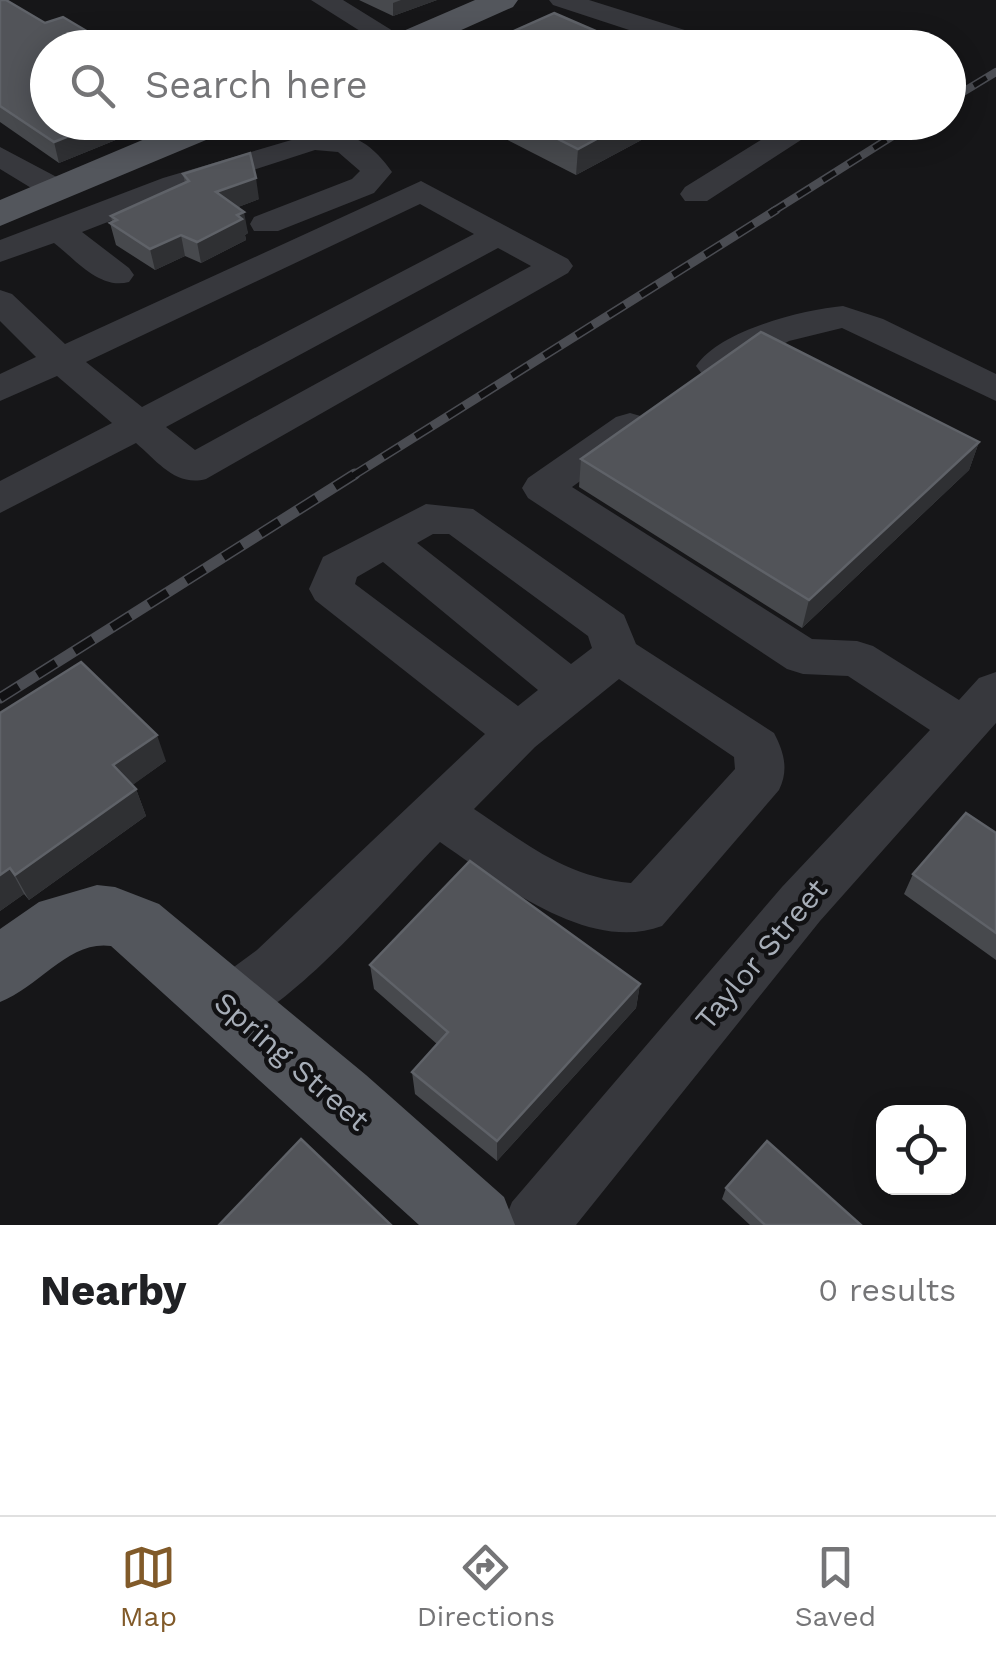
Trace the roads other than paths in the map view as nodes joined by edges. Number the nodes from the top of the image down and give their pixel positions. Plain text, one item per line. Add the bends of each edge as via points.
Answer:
1 (324, 0) edge
2 (502, 0) edge
3 (562, 0) edge
4 (371, 30) edge
5 (433, 30) edge
6 (655, 30) edge
7 (175, 140) edge
8 (324, 140) edge
9 (338, 140) edge
10 (786, 140) edge
11 (0, 156) edge
12 (57, 190) junction
13 (696, 194) dead end
14 (0, 214) edge
15 (266, 224) dead end
16 (58, 230) junction
17 (499, 234) junction
18 (0, 252) edge
19 (117, 275) dead end
20 (0, 301) edge
21 (60, 360) junction
22 (0, 389) edge
23 (996, 389) edge
24 (138, 425) junction
25 (0, 500) edge
26 (385, 542) junction
27 (616, 654) junction
28 (571, 690) junction
29 (979, 709) edge
30 (518, 732) junction
31 (437, 812) junction
32 (0, 970) edge
33 (228, 1005) junction
34 (476, 1225) edge
35 (535, 1225) edge

1 - 4 street
2 - 5 main road
3 - 6 street
7 - 12 main road
8 - 16 street via 174,185
9 - 15 street via 376,172 363,186
10 - 13 street
11 - 12 street
12 - 14 main road
16 - 18 street
16 - 19 street
17 - 21 street via 421,191
17 - 24 street
17 - 24 street via 556,266 192,470
20 - 21 street
21 - 22 street
21 - 24 street
23 - 29 street via 847,316 739,349 543,488 803,656 858,659
24 - 25 street
26 - 27 street via 426,519 458,520 608,626
26 - 28 street
26 - 30 street via 338,568 330,589
27 - 28 street
27 - 31 street via 757,746 761,775 643,909 595,904 545,884
28 - 30 street
29 - 35 street, Taylor Street via 750,963
30 - 31 street
31 - 33 street via 276,968
32 - 33 main road, Spring Street via 67,921 100,911 136,925
33 - 34 main road, Spring Street

